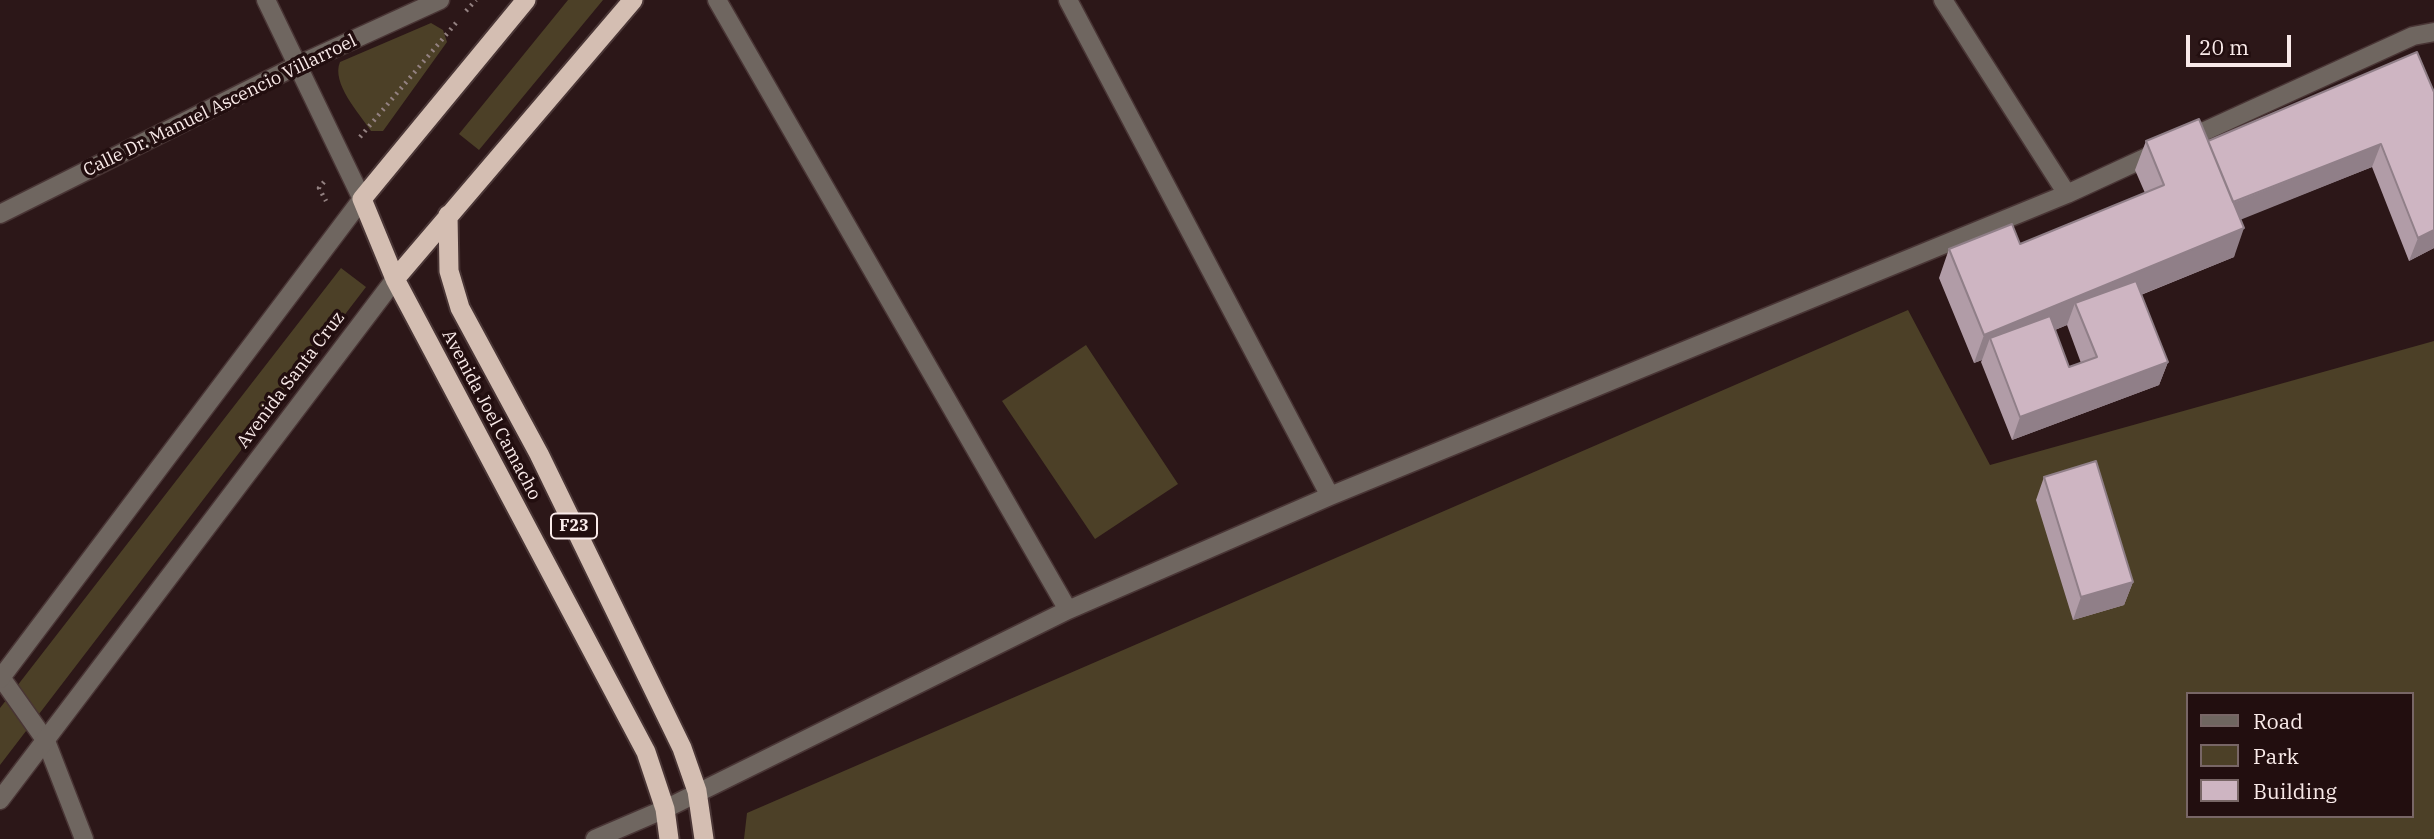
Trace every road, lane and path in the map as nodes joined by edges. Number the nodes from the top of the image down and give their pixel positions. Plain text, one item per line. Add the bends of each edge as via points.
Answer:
1 (266, 0) edge
2 (440, 0) edge
3 (526, 0) edge
4 (633, 0) edge
5 (717, 0) edge
6 (1068, 0) edge
7 (1943, 0) edge
8 (2434, 32) edge
9 (298, 65) junction
10 (2067, 194) junction
11 (362, 199) junction
12 (0, 214) edge
13 (448, 215) junction
14 (395, 279) junction
15 (1330, 496) junction
16 (1068, 610) junction
17 (0, 678) edge
18 (46, 741) junction
19 (697, 791) junction
20 (0, 800) edge
21 (666, 809) junction
22 (84, 839) edge
23 (595, 839) edge
24 (668, 839) edge
25 (704, 839) edge

1 - 9 street
2 - 9 street, Calle Dr. Manuel Ascencio Villarroel
3 - 11 highway
4 - 13 highway, Avenida Santa Cruz
5 - 16 street
6 - 15 street
7 - 10 street
8 - 10 street via 2413,36
9 - 11 street
9 - 12 street, Calle Dr. Manuel Ascencio Villarroel
10 - 15 street
11 - 14 highway, Avenida Joel Camacho / F23
11 - 17 street
13 - 14 highway, Avenida Santa Cruz
13 - 19 highway, Avenida Joel Camacho / F23 via 449,271 460,308 539,454 682,748
14 - 18 street, Avenida Santa Cruz
14 - 21 highway, Avenida Joel Camacho / F23 via 646,752
15 - 16 street
16 - 19 street
17 - 18 street
18 - 20 street, Avenida Santa Cruz
18 - 22 street
19 - 21 street
19 - 25 highway, Avenida Joel Camacho / F23
21 - 23 street
21 - 24 highway, Avenida Joel Camacho / F23

